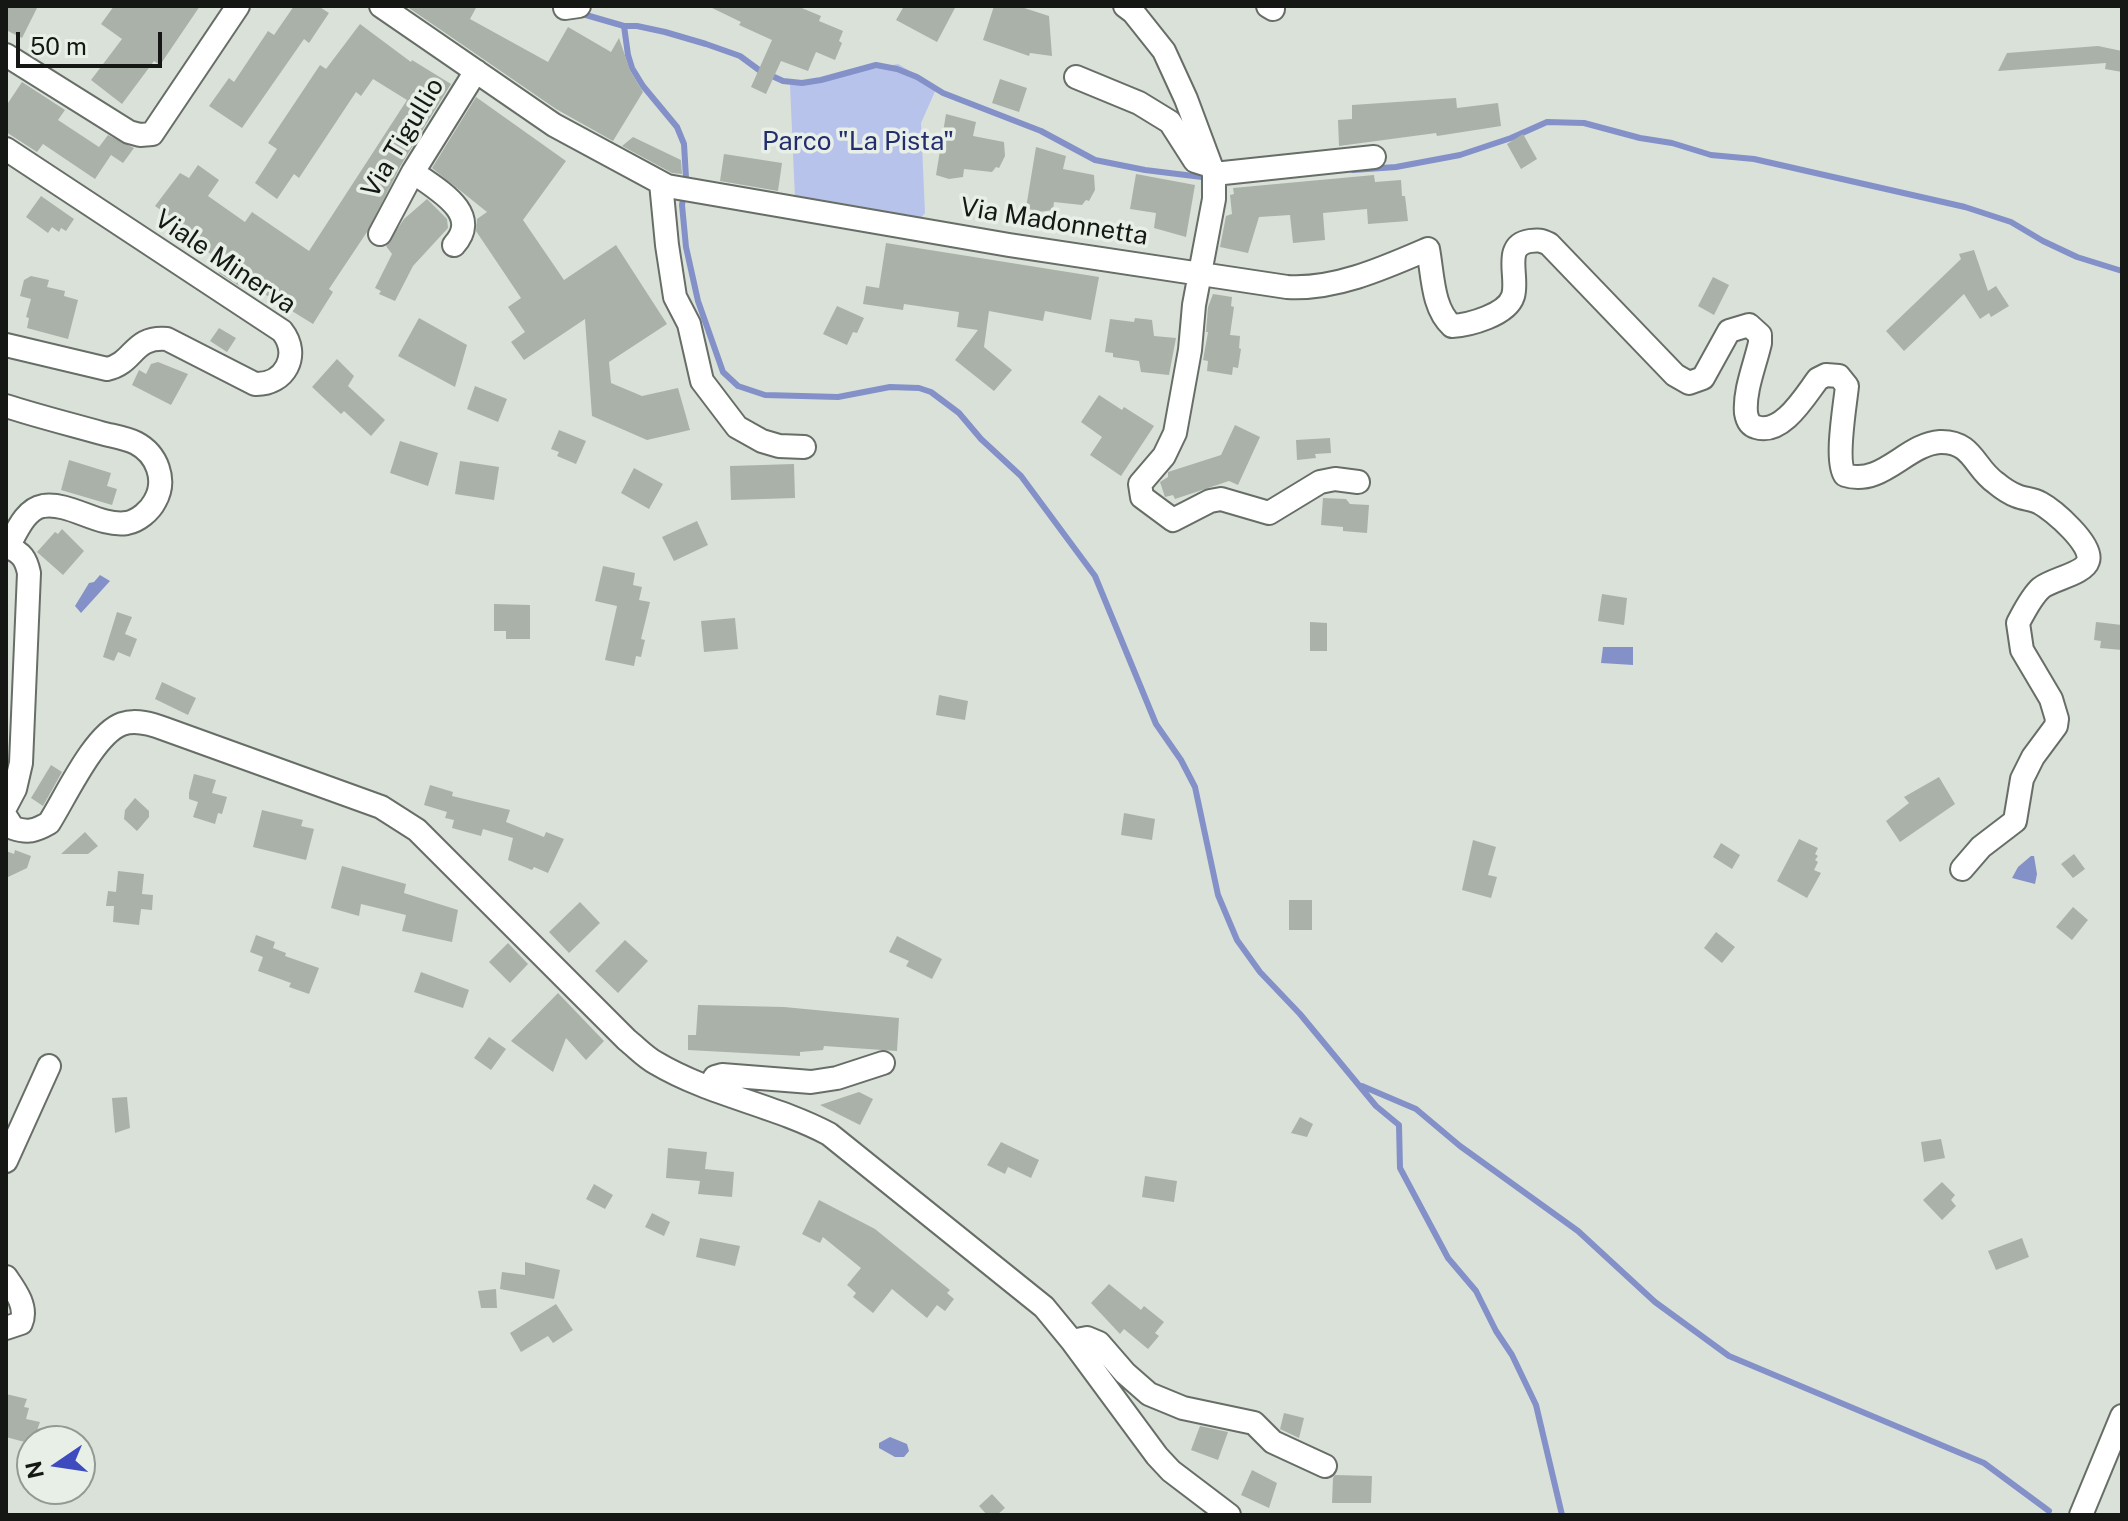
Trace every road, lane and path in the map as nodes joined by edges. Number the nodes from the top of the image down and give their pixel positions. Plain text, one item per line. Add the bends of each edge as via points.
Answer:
1 (238, 6) edge
2 (381, 6) edge
3 (1125, 6) edge
4 (6, 55) edge
5 (476, 71) junction
6 (1076, 77) dead end
7 (6, 149) edge
8 (1374, 157) dead end
9 (1212, 170) junction
10 (413, 172) junction
11 (664, 184) junction
12 (380, 234) dead end
13 (454, 245) dead end
14 (1201, 273) junction
15 (6, 345) edge
16 (6, 406) edge
17 (804, 447) dead end
18 (1358, 482) dead end
19 (7, 548) edge
20 (6, 806) edge
21 (6, 817) edge
22 (1962, 869) dead end
23 (883, 1063) dead end
24 (49, 1066) dead end
25 (709, 1087) junction
26 (6, 1161) edge
27 (6, 1277) edge
28 (6, 1328) edge
29 (1072, 1341) junction
30 (2122, 1416) edge
31 (1325, 1466) dead end
32 (2083, 1511) edge
33 (1229, 1515) edge

1 - 4 street via 152,134 129,132
2 - 5 street, Via Madonnetta
3 - 9 street via 1164,51
5 - 10 street, Via Tigullio
5 - 11 street, Via Madonnetta via 554,125
6 - 9 street via 1170,122 1195,161
7 - 15 street, Viale Minerva via 282,331 291,356 279,378 255,384 167,339 152,338 117,367 107,369
8 - 9 street
9 - 14 street via 1214,199
10 - 12 street, Via Tigullio
10 - 13 street via 456,203 464,234
11 - 14 street, Via Madonnetta
11 - 17 street via 675,297 689,324 702,381 737,427 762,441
14 - 18 street via 1175,433 1140,484 1142,497 1173,520 1221,499 1269,513 1320,482
14 - 22 street, Via Madonnetta via 1325,286 1428,249 1443,318 1462,326 1507,306 1513,296 1517,247 1540,239 1689,383 1703,378 1729,331 1749,325 1760,335 1760,343 1746,416 1758,429 1779,424 1818,379 1839,376 1847,386 1841,470 1845,475 1865,477 1925,445 1955,443 1988,478 2038,502 2089,551 2082,569 2042,587 2018,623 2022,650 2051,699 2056,726 2022,779 2015,821
16 - 19 street via 136,443 154,457 159,483 156,500 130,523 43,506 27,516
19 - 20 street via 19,551 29,573 21,763
21 - 25 street via 13,828 26,833 49,823 98,744 127,722 152,724 381,807 417,830 627,1040 655,1063
23 - 25 street via 811,1082 722,1075
24 - 26 street
25 - 29 street via 829,1134 1010,1277
27 - 28 street via 24,1317
29 - 31 street via 1087,1338 1099,1343 1149,1394 1183,1408 1254,1423 1273,1442
29 - 33 street via 1164,1464
30 - 32 street

